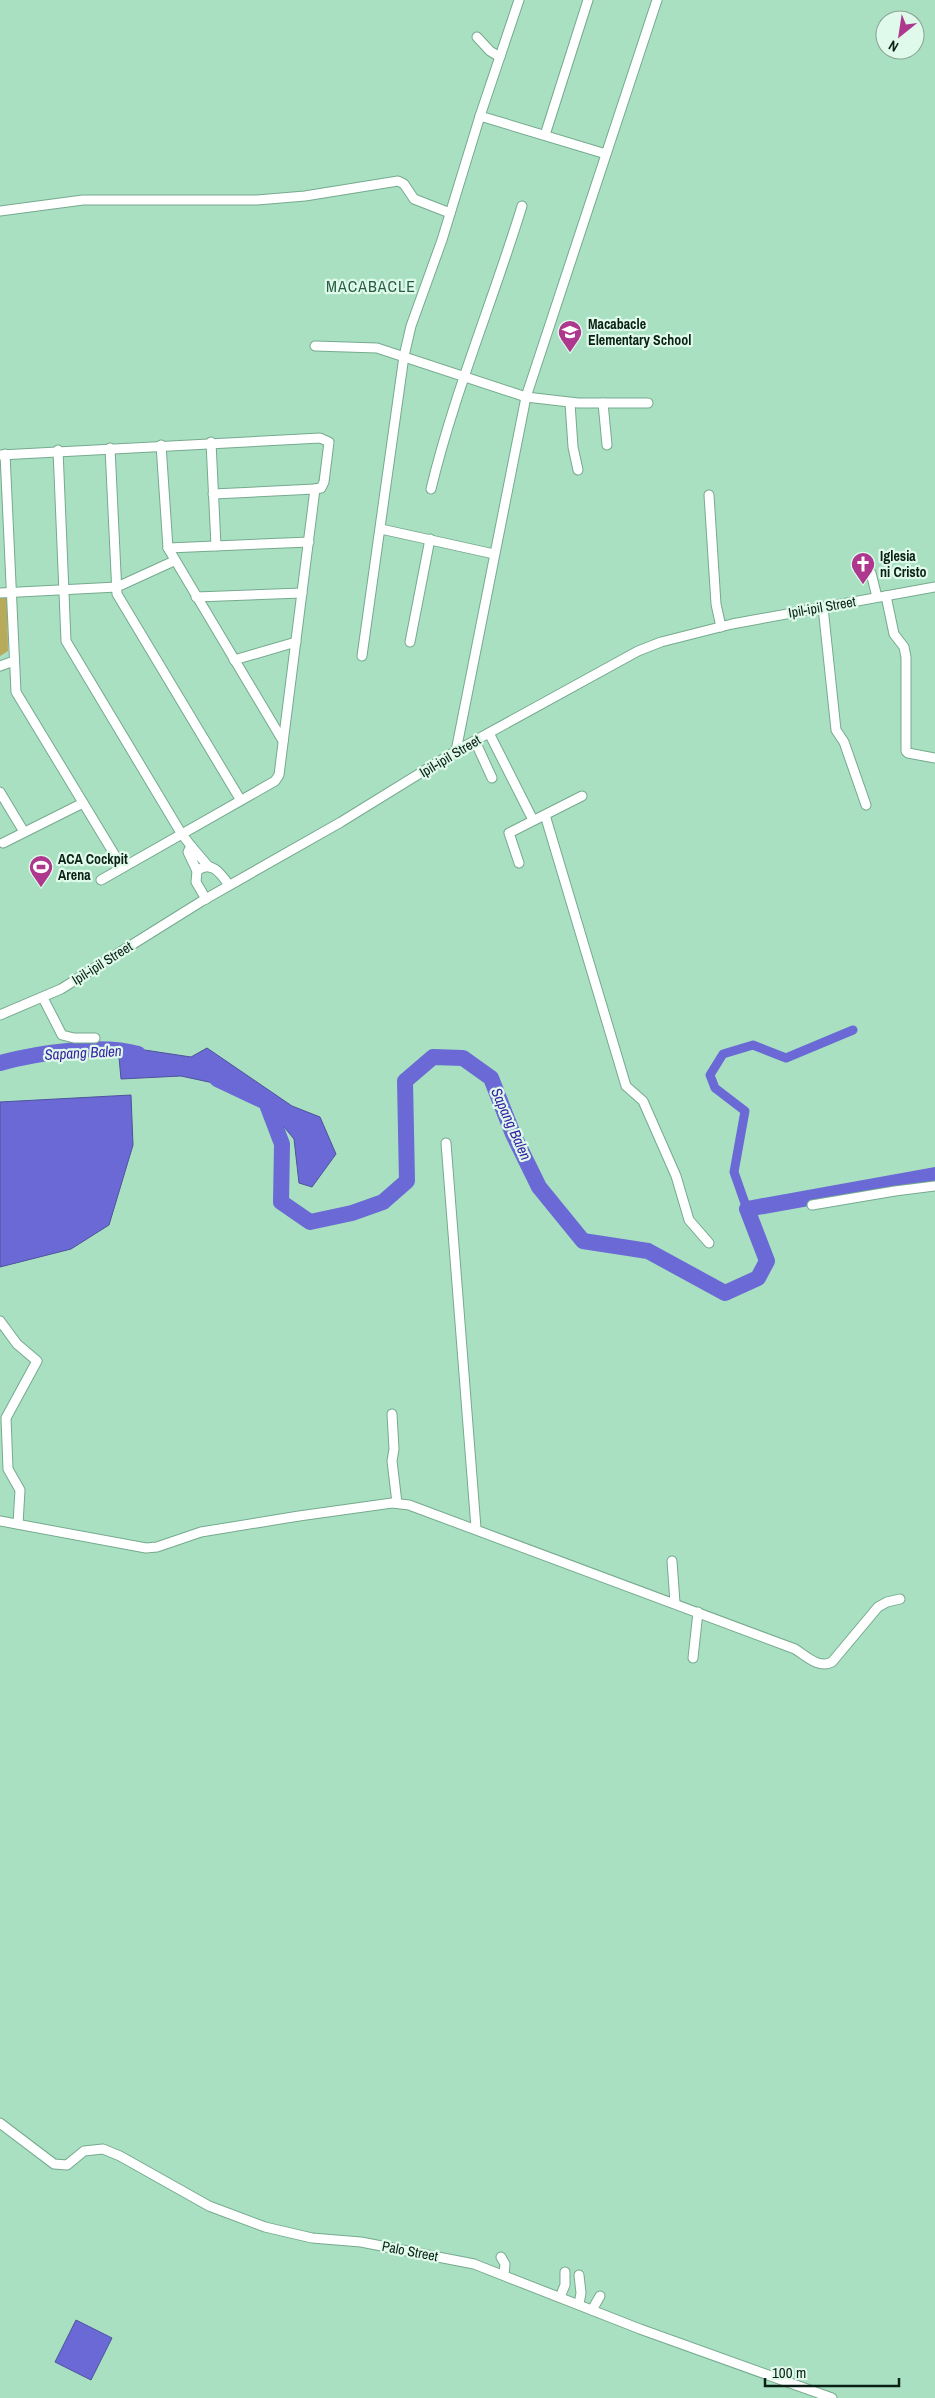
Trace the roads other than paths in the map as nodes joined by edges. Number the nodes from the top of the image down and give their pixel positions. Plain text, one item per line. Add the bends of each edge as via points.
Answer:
1 (519, 0) edge
2 (588, 0) edge
3 (657, 0) edge
4 (477, 36) dead end
5 (500, 57) junction
6 (480, 116) junction
7 (545, 135) junction
8 (606, 154) junction
9 (522, 206) dead end
10 (0, 211) edge
11 (450, 213) junction
12 (315, 346) dead end
13 (404, 356) junction
14 (464, 377) junction
15 (526, 397) junction
16 (570, 402) junction
17 (603, 403) junction
18 (648, 403) dead end
19 (211, 442) junction
20 (161, 445) junction
21 (607, 445) dead end
22 (110, 448) junction
23 (58, 450) junction
24 (3, 454) edge
25 (578, 470) dead end
26 (315, 489) junction
27 (431, 490) dead end
28 (213, 494) junction
29 (709, 495) dead end
30 (381, 529) junction
31 (430, 539) junction
32 (309, 542) junction
33 (216, 546) junction
34 (168, 548) junction
35 (494, 554) junction
36 (174, 560) junction
37 (871, 573) dead end
38 (117, 587) junction
39 (935, 587) edge
40 (64, 589) junction
41 (11, 592) junction
42 (0, 593) edge
43 (302, 593) junction
44 (886, 596) junction
45 (196, 597) junction
46 (876, 597) junction
47 (823, 607) junction
48 (721, 627) junction
49 (296, 642) junction
50 (410, 642) dead end
51 (362, 656) dead end
52 (14, 660) junction
53 (234, 660) junction
54 (0, 666) edge
55 (489, 733) junction
56 (283, 741) junction
57 (475, 741) junction
58 (456, 751) junction
59 (935, 758) edge
60 (492, 778) dead end
61 (0, 792) edge
62 (582, 796) dead end
63 (240, 799) junction
64 (83, 803) junction
65 (866, 806) dead end
66 (545, 815) junction
67 (533, 820) junction
68 (24, 832) junction
69 (181, 833) junction
70 (4, 843) dead end
71 (190, 846) junction
72 (519, 863) dead end
73 (210, 866) junction
74 (122, 867) junction
75 (197, 871) junction
76 (101, 880) dead end
77 (229, 885) junction
78 (206, 899) junction
79 (42, 998) junction
80 (0, 1015) edge
81 (95, 1038) dead end
82 (446, 1143) dead end
83 (935, 1186) edge
84 (812, 1205) dead end
85 (709, 1243) dead end
86 (0, 1321) edge
87 (392, 1414) dead end
88 (397, 1503) junction
89 (0, 1521) edge
90 (18, 1524) junction
91 (476, 1528) junction
92 (672, 1561) dead end
93 (900, 1599) dead end
94 (675, 1603) junction
95 (698, 1612) junction
96 (693, 1658) dead end
97 (0, 2123) edge
98 (501, 2257) dead end
99 (565, 2272) dead end
100 (578, 2274) dead end
101 (504, 2275) junction
102 (600, 2296) dead end
103 (560, 2297) junction
104 (579, 2304) junction
105 (592, 2310) junction
106 (832, 2398) edge

1 - 5 street
2 - 7 street
3 - 8 street
4 - 5 street
5 - 6 street
6 - 7 street
6 - 11 street
7 - 8 street
8 - 15 street
9 - 14 street
10 - 11 street via 83,200 258,200 398,181 414,199
11 - 13 street via 411,326
12 - 13 street via 378,348
13 - 14 street
13 - 30 street
14 - 15 street
14 - 27 street
15 - 16 street
15 - 35 street
16 - 17 street
16 - 25 street
17 - 18 street
17 - 21 street
19 - 20 street
19 - 26 street via 326,440 329,445 324,482 321,488
19 - 28 street
20 - 22 street
20 - 34 street
22 - 23 street
22 - 38 street
23 - 24 street
23 - 40 street
24 - 41 street
26 - 28 street
26 - 32 street
28 - 33 street
29 - 48 street via 716,604
30 - 31 street
30 - 51 street
31 - 35 street
31 - 50 street
32 - 33 street
32 - 43 street
33 - 34 street
34 - 36 street
35 - 58 street
36 - 38 street
36 - 45 street
37 - 46 street
38 - 40 street
38 - 63 street via 120,599
39 - 44 street, Ipil-ipil Street
40 - 41 street
40 - 69 street via 66,641
41 - 42 street
41 - 52 street
43 - 45 street
43 - 49 street
44 - 46 street, Ipil-ipil Street
44 - 59 street via 894,634 906,657 906,750
45 - 53 street
46 - 47 street, Ipil-ipil Street
47 - 48 street, Ipil-ipil Street
47 - 65 street via 836,730 844,742
48 - 55 street, Ipil-ipil Street via 638,651
49 - 53 street
49 - 56 street
52 - 54 street
52 - 64 street via 16,692
53 - 56 street
55 - 57 street, Ipil-ipil Street
55 - 67 street
56 - 63 street via 279,775 275,781
57 - 58 street, Ipil-ipil Street
57 - 60 street
58 - 77 street, Ipil-ipil Street via 341,822
61 - 68 street
62 - 66 street
63 - 69 street
64 - 68 street
64 - 74 street
66 - 67 street
66 - 85 street via 626,1086 643,1101 676,1176 689,1220
67 - 72 street via 509,832
68 - 70 street
69 - 71 street
69 - 74 street
71 - 73 street
71 - 75 street via 188,852
73 - 75 street
73 - 77 street via 219,871
74 - 76 street
75 - 78 street via 196,882
77 - 78 street, Ipil-ipil Street
78 - 79 street, Ipil-ipil Street
79 - 80 street, Ipil-ipil Street
79 - 81 street via 62,1034 74,1038
82 - 91 street
83 - 84 street
86 - 90 street via 17,1344 38,1362 6,1418 8,1469 20,1490
87 - 88 street via 392,1461
88 - 90 street via 201,1532 146,1548
88 - 91 street via 422,1508
89 - 90 street
91 - 94 street
92 - 94 street
93 - 95 street via 878,1607 826,1665 795,1649
94 - 95 street
95 - 96 street
97 - 101 street, Palo Street via 54,2164 67,2165 84,2151 103,2149 209,2206 265,2227 312,2238 361,2242 474,2264
98 - 101 street via 505,2264
99 - 103 street via 565,2285
100 - 104 street
101 - 103 street, Palo Street
102 - 105 street
103 - 104 street, Palo Street
104 - 105 street, Palo Street
105 - 106 street, Palo Street

